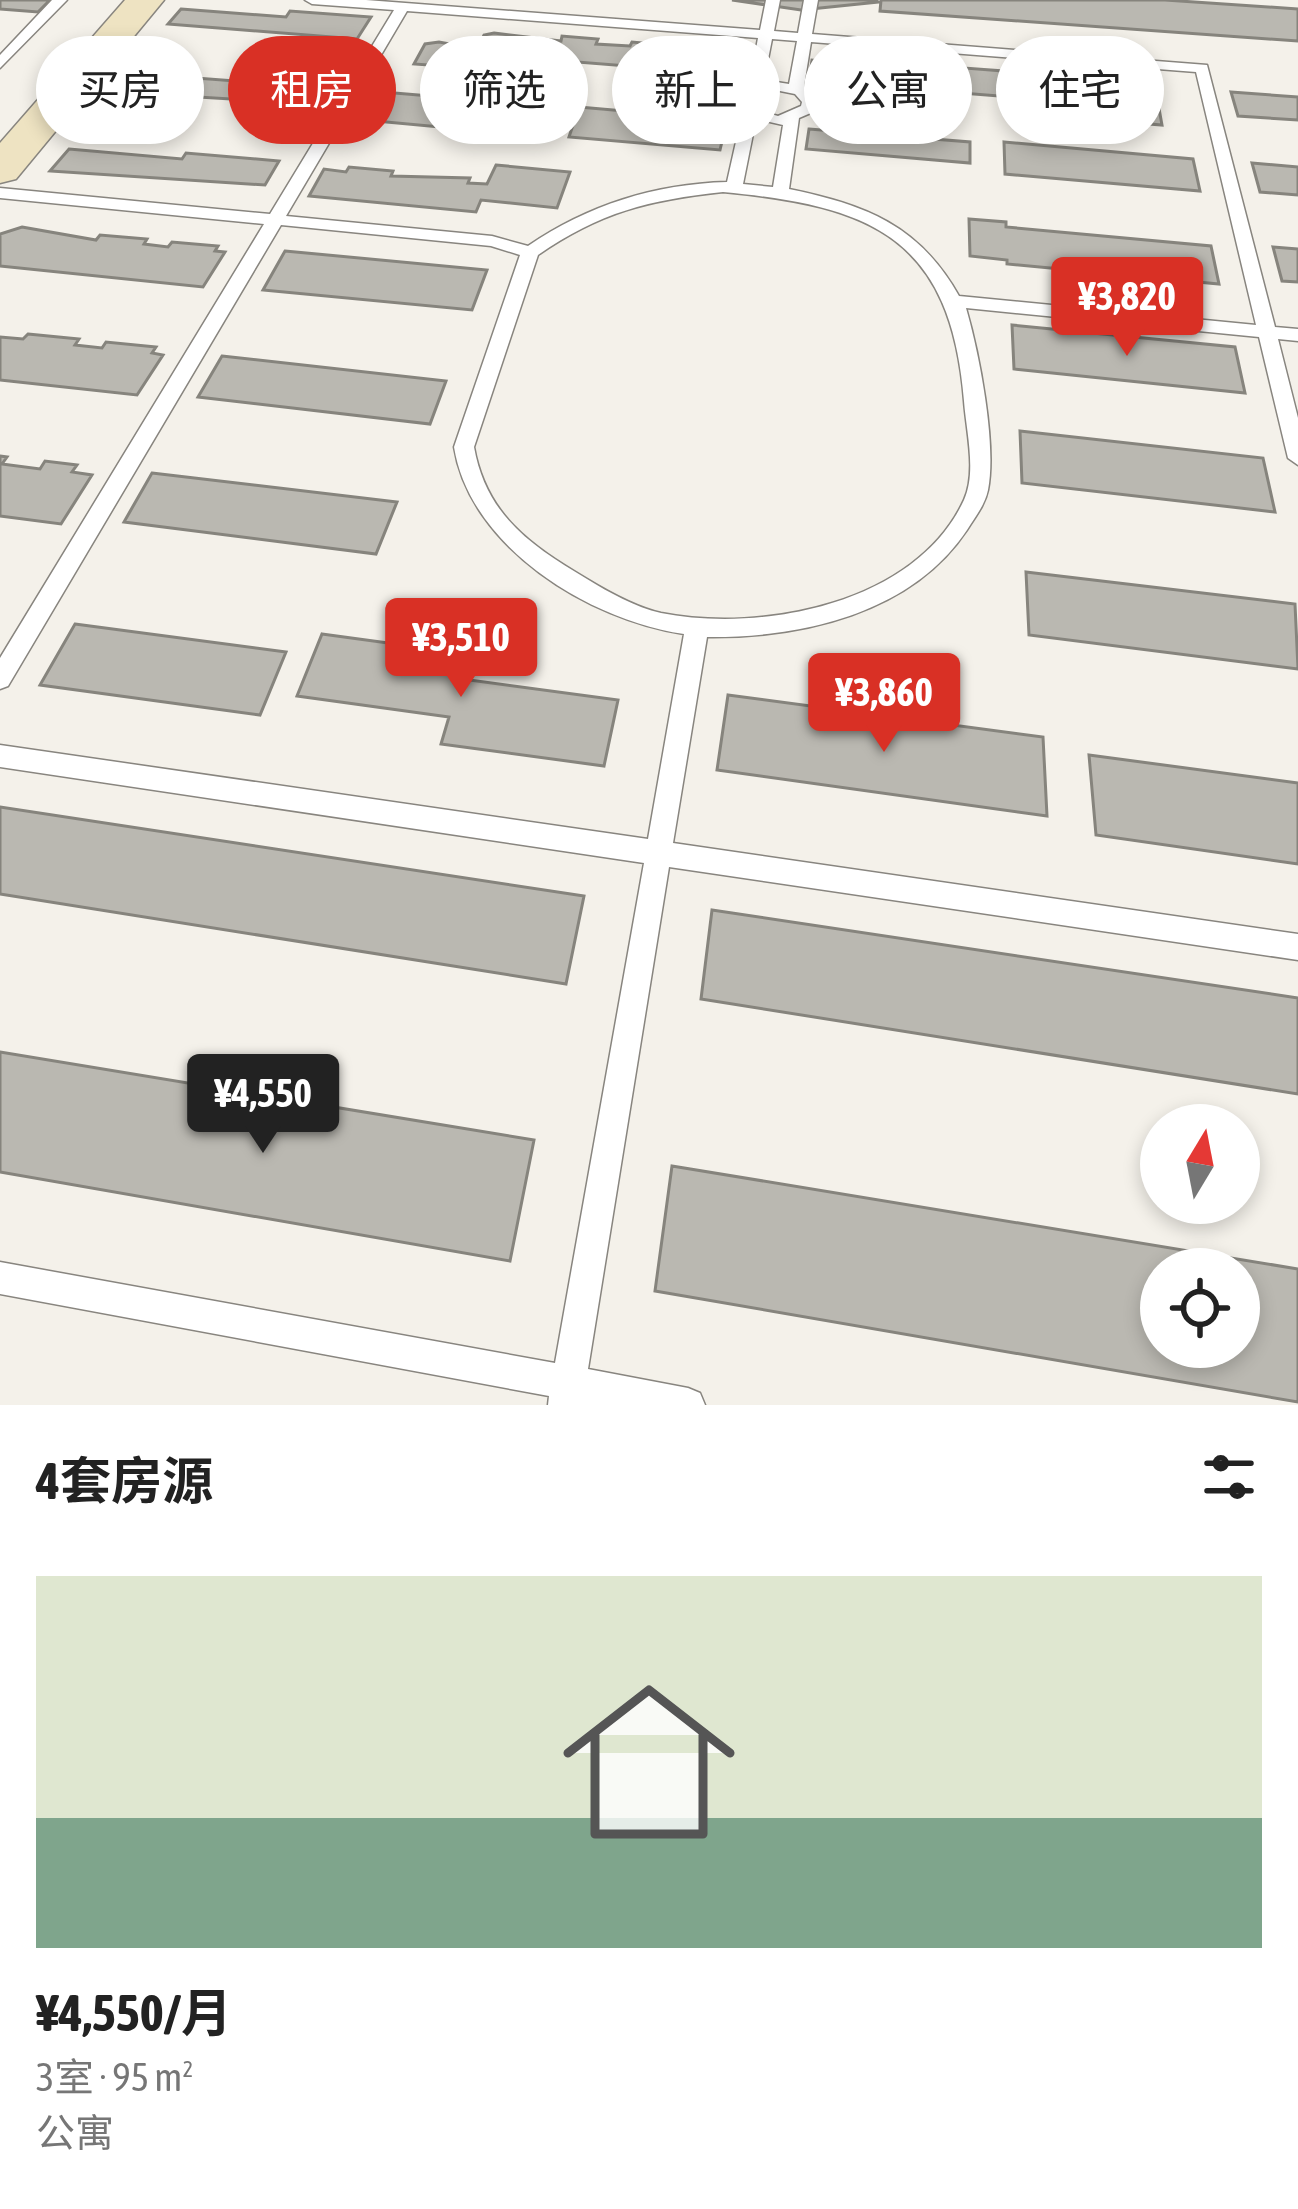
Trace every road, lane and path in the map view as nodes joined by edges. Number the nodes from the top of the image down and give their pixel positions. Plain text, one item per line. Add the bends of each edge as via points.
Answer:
1 (60, 0) edge
2 (146, 0) edge
3 (311, 0) edge
4 (773, 0) edge
5 (811, 0) edge
6 (403, 7) junction
7 (766, 35) junction
8 (805, 36) edge
9 (804, 38) edge
10 (804, 44) edge
11 (972, 51) edge
12 (0, 64) edge
13 (780, 87) edge
14 (796, 88) junction
15 (780, 119) edge
16 (791, 119) junction
17 (743, 144) edge
18 (0, 170) edge
19 (734, 187) junction
20 (780, 191) junction
21 (0, 193) edge
22 (272, 221) junction
23 (530, 252) junction
24 (958, 302) junction
25 (1267, 332) junction
26 (1298, 335) edge
27 (1298, 458) edge
28 (697, 626) junction
29 (0, 679) edge
30 (0, 756) edge
31 (658, 853) junction
32 (1298, 947) edge
33 (0, 1278) edge
34 (566, 1394) edge
35 (688, 1405) edge

1 - 12 lane
2 - 18 street
3 - 6 lane
4 - 7 lane
5 - 8 lane
6 - 7 lane
6 - 22 lane
7 - 9 lane
10 - 14 lane
11 - 25 lane via 1202,68
13 - 14 lane
14 - 16 lane via 810,106
15 - 16 lane
16 - 20 lane
17 - 19 lane
19 - 20 lane
19 - 23 lane via 656,194 586,219
20 - 24 lane via 849,210 899,235 940,270
21 - 22 lane
22 - 23 lane via 493,241
22 - 29 lane
23 - 28 lane via 469,427 466,478 487,515 538,560 607,603
24 - 25 lane
24 - 28 lane via 975,372 977,499 964,518 896,586 850,606 727,630
25 - 26 lane
25 - 27 lane
28 - 31 lane
30 - 31 lane
31 - 32 lane
31 - 34 lane
33 - 34 lane
34 - 35 lane

